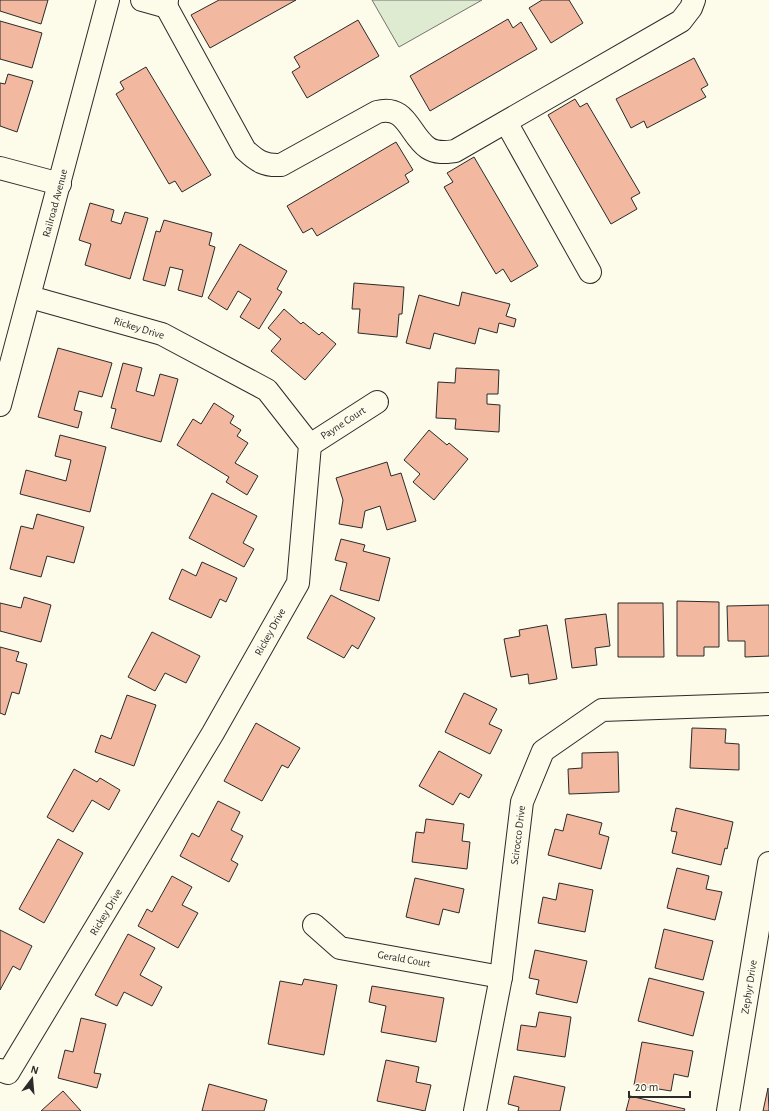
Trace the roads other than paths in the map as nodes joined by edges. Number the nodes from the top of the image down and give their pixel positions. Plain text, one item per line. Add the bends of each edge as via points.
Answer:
1 (108, 0) edge
2 (142, 0) edge
3 (694, 0) edge
4 (167, 3) edge
5 (506, 122) junction
6 (0, 168) edge
7 (60, 184) junction
8 (590, 272) dead end
9 (30, 297) junction
10 (377, 402) dead end
11 (0, 405) edge
12 (310, 445) junction
13 (769, 704) edge
14 (769, 863) edge
15 (314, 925) dead end
16 (501, 977) junction
17 (0, 1070) edge
18 (475, 1111) edge
19 (728, 1111) edge

1 - 7 street, Railroad Avenue
2 - 4 street
3 - 5 street via 680,21
4 - 5 street via 246,150 259,163 269,166 281,165 385,110 396,113 406,121 429,149 442,153 456,151
5 - 8 street
6 - 7 street
7 - 9 street, Railroad Avenue
9 - 11 street, Railroad Avenue
9 - 12 street, Rickey Drive via 162,334 267,390
10 - 12 street, Payne Court
12 - 17 street, Rickey Drive via 298,583 213,734 8,1073
13 - 16 street, Scirocco Drive via 602,710 543,751 522,802
14 - 19 street, Zephyr Drive
15 - 16 street, Gerald Court via 340,948
16 - 18 street, Scirocco Drive

